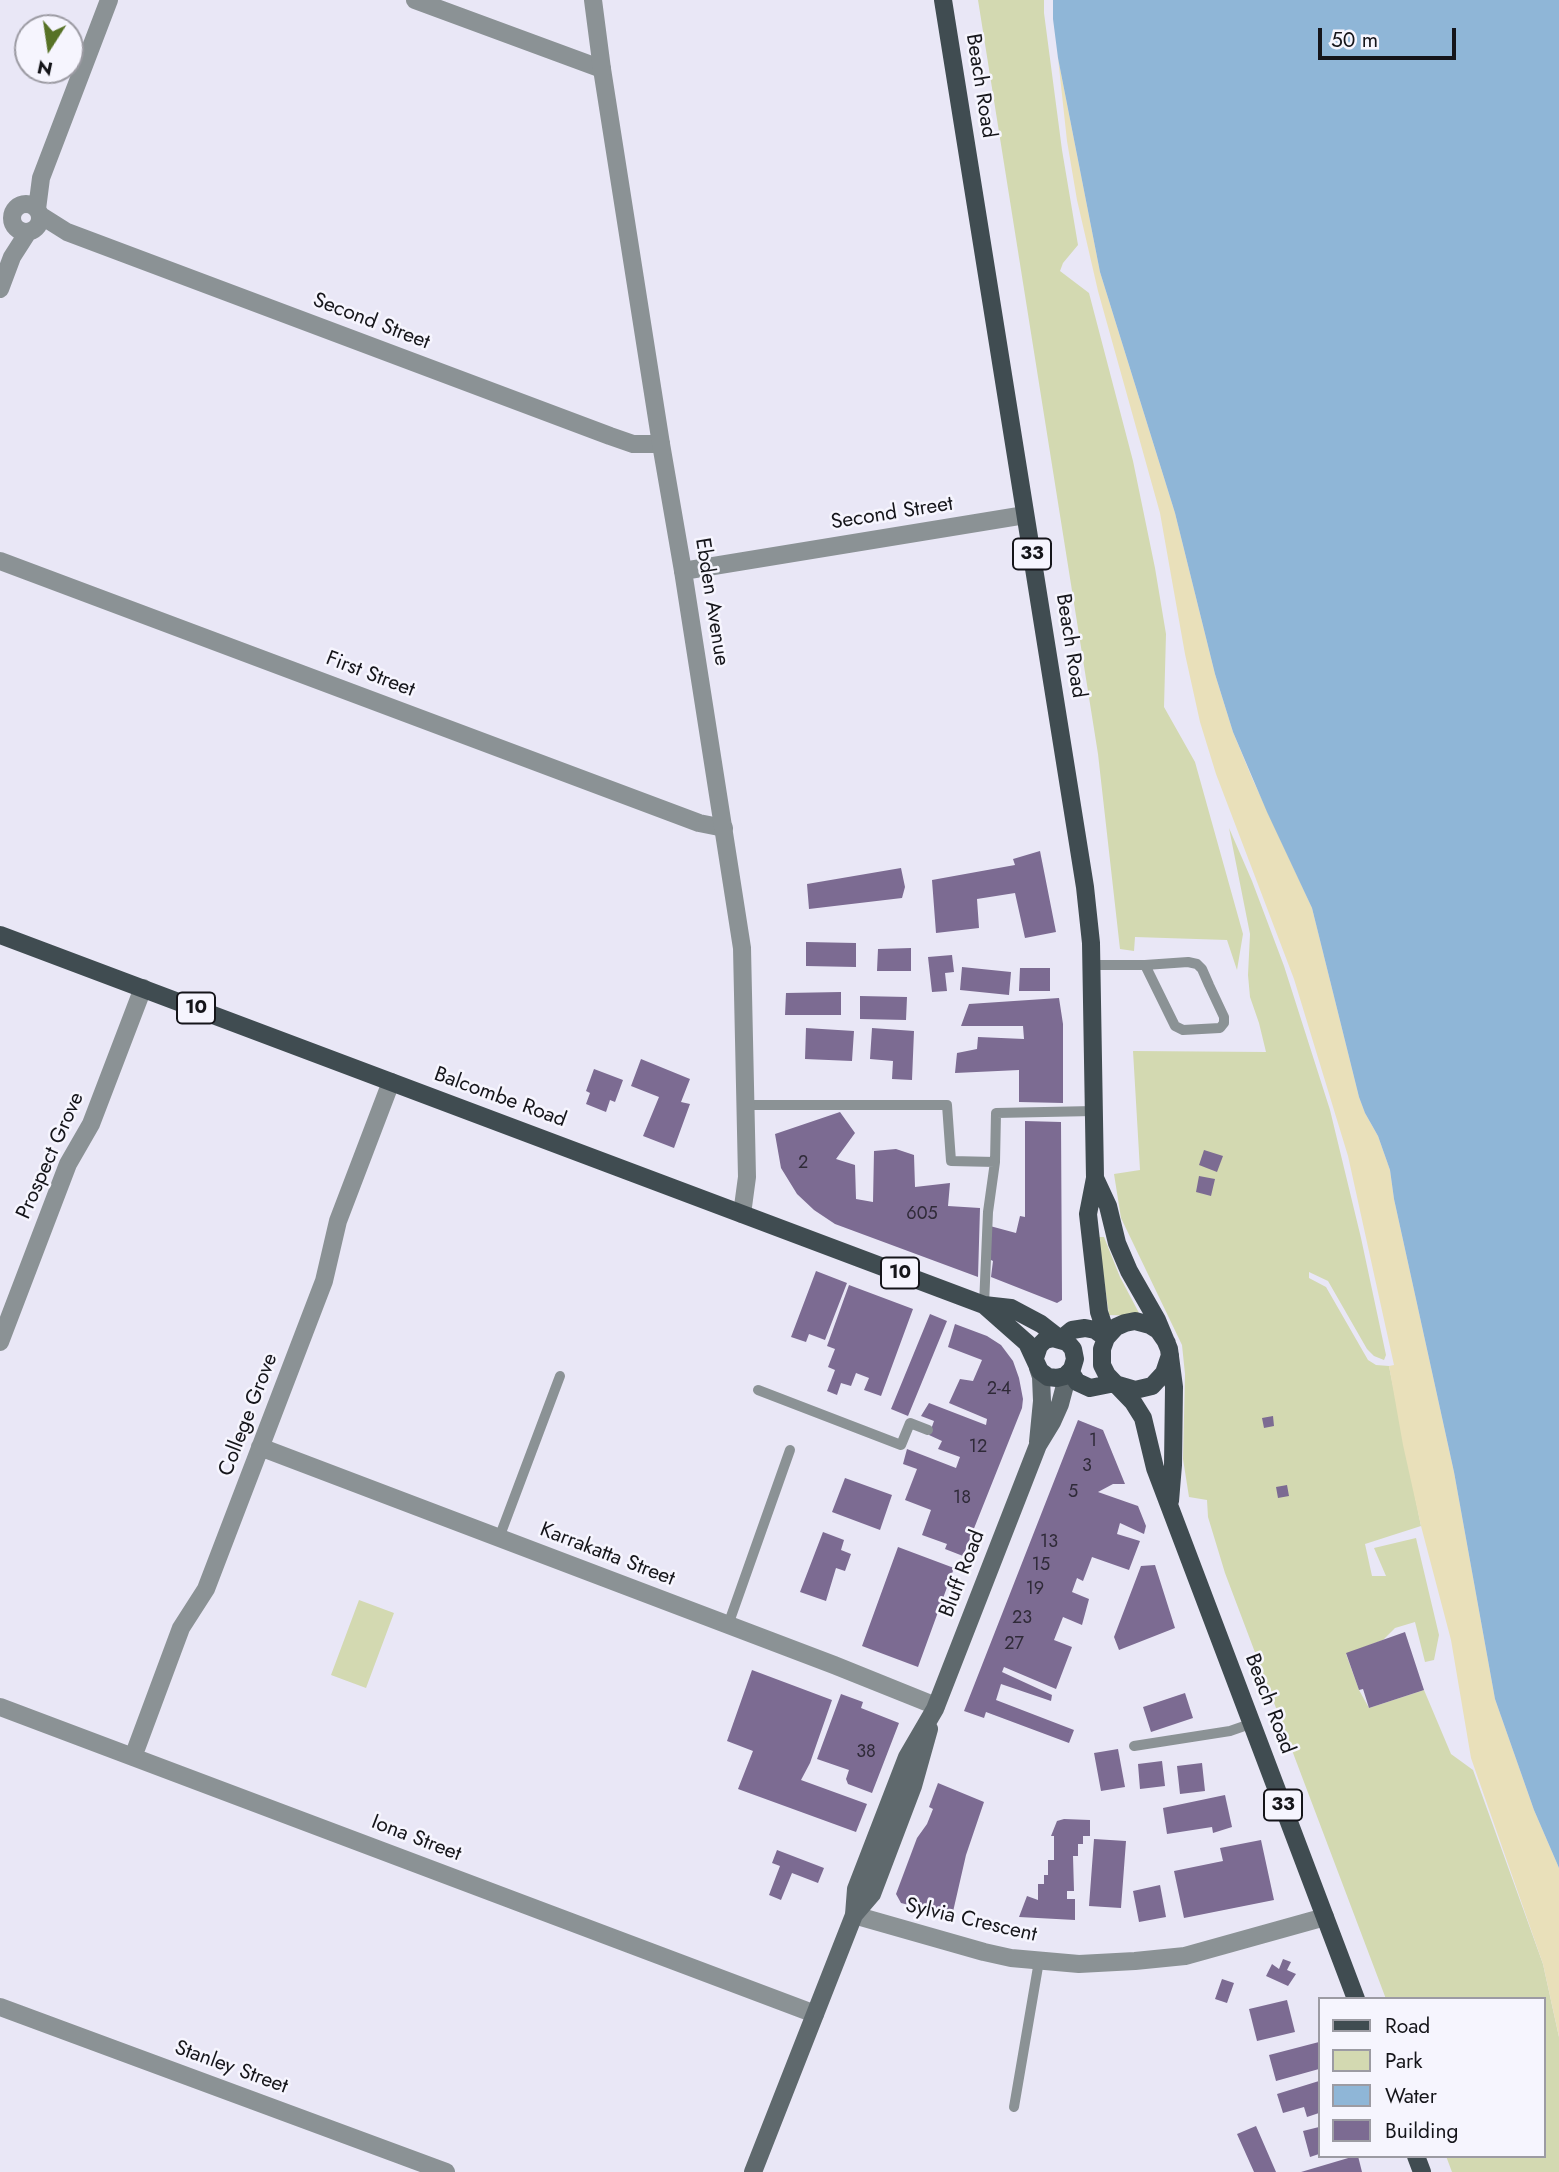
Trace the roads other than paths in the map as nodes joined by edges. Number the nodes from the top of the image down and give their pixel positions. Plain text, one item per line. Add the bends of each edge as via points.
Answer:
1 (109, 0) edge
2 (415, 0) edge
3 (593, 0) edge
4 (943, 0) edge
5 (602, 69) junction
6 (0, 204) edge
7 (23, 217) edge
8 (0, 289) edge
9 (661, 444) junction
10 (1025, 515) junction
11 (0, 561) edge
12 (683, 571) junction
13 (724, 828) junction
14 (0, 935) edge
15 (1092, 965) junction
16 (1146, 965) junction
17 (143, 989) junction
18 (391, 1082) junction
19 (747, 1105) junction
20 (1094, 1111) junction
21 (995, 1163) junction
22 (1095, 1178) junction
23 (742, 1214) junction
24 (984, 1305) junction
25 (1107, 1337) junction
26 (1060, 1338) junction
27 (0, 1342) edge
28 (1168, 1347) junction
29 (1036, 1363) junction
30 (1069, 1372) junction
31 (561, 1376) dead end
32 (1116, 1384) junction
33 (758, 1390) dead end
34 (929, 1430) dead end
35 (1038, 1445) junction
36 (260, 1447) junction
37 (790, 1450) dead end
38 (1170, 1504) junction
39 (499, 1538) junction
40 (728, 1625) junction
41 (0, 1707) edge
42 (933, 1712) junction
43 (1253, 1723) junction
44 (1134, 1746) dead end
45 (133, 1757) junction
46 (853, 1915) junction
47 (1325, 1917) junction
48 (1039, 1961) junction
49 (1355, 1997) edge
50 (0, 2007) edge
51 (816, 2014) junction
52 (1014, 2107) dead end
53 (446, 2172) edge
54 (753, 2172) edge

1 - 7 street
2 - 5 street
3 - 5 street, Ebden Avenue
4 - 10 main road, Beach Road / 33
5 - 9 street, Ebden Avenue
6 - 7 street, Second Street
7 - 8 street
7 - 9 street, Second Street via 610,436 633,444
9 - 12 street, Ebden Avenue
10 - 12 street, Second Street
10 - 15 main road, Beach Road / 33 via 1085,887
11 - 13 street, First Street via 699,823
12 - 13 street, Ebden Avenue
13 - 19 street, Ebden Avenue via 742,948
14 - 17 main road, Balcombe Road / 10
15 - 16 lane
15 - 20 main road, Beach Road / 33
16 - 16 lane via 1197,964 1224,1023 1220,1028 1183,1030 1175,1026
17 - 18 main road, Balcombe Road / 10
17 - 27 street, Prospect Grove via 91,1124 68,1164
18 - 23 main road, Balcombe Road / 10
18 - 36 street, College Grove via 338,1221 324,1281
19 - 21 lane via 947,1105 951,1161
19 - 23 street, Ebden Avenue
20 - 21 lane via 996,1113
20 - 22 main road, Beach Road / 33
21 - 24 lane
22 - 25 main road, Beach Road / 33 via 1088,1214 1099,1312
22 - 28 main road, Beach Road / 33 via 1129,1271
23 - 24 main road, Balcombe Road / 10
24 - 26 main road, Balcombe Road / 10 via 1011,1308
24 - 29 main road, Balcombe Road / 10 via 1023,1338
25 - 26 main road via 1084,1328
25 - 28 main road via 1116,1327 1140,1322 1158,1330
25 - 32 main road, Beach Road / 33 via 1101,1360
26 - 29 main road via 1041,1343
26 - 30 main road via 1074,1353
28 - 32 main road via 1164,1373 1152,1385 1135,1390
28 - 38 main road, Beach Road / 33 via 1174,1387
29 - 30 main road via 1044,1375 1061,1377
29 - 35 main road, Bluff Road via 1042,1401
30 - 32 main road via 1090,1388
30 - 35 main road, Bluff Road via 1057,1412
31 - 39 lane
32 - 38 main road, Beach Road / 33 via 1143,1418 1155,1468
33 - 34 lane via 901,1445 910,1423
35 - 42 main road, Bluff Road
36 - 39 street, Karrakatta Street
36 - 45 street, College Grove via 206,1590 181,1628
37 - 40 lane
38 - 43 main road, Beach Road / 33
39 - 40 street, Karrakatta Street
40 - 42 street, Karrakatta Street
41 - 45 street, Iona Street
42 - 46 main road, Bluff Road via 907,1756 856,1889
43 - 44 lane
43 - 47 main road, Beach Road / 33
45 - 51 street, Iona Street
46 - 48 street, Sylvia Crescent via 984,1952
46 - 51 main road, Bluff Road
47 - 48 street, Sylvia Crescent via 1185,1956 1100,1963
47 - 49 main road, Beach Road / 33
48 - 52 lane
50 - 53 street, Stanley Street
51 - 54 main road, Bluff Road

